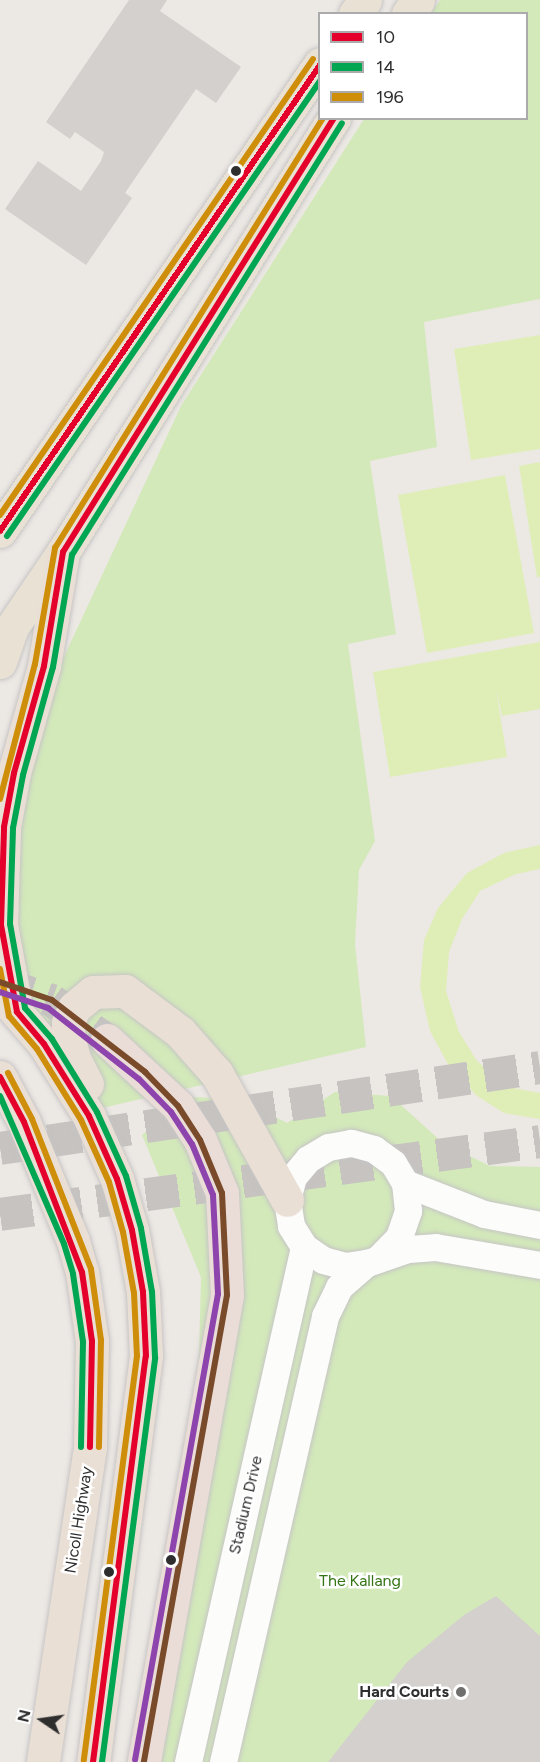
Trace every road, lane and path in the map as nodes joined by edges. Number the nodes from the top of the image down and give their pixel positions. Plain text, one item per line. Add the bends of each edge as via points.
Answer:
1 (318, 67) edge
2 (333, 120) edge
3 (0, 531) edge
4 (63, 552) junction
5 (6, 629) edge
6 (0, 662) edge
7 (9, 1002) edge
8 (106, 1040) tunnel mouth
9 (0, 1077) edge
10 (12, 1116) edge
11 (405, 1183) junction
12 (287, 1200) junction
13 (540, 1225) edge
14 (304, 1247) junction
15 (373, 1260) junction
16 (540, 1265) edge
17 (143, 1292) junction
18 (43, 1762) edge
19 (93, 1762) edge
20 (144, 1762) edge
21 (189, 1762) edge
22 (223, 1762) edge

1 - 3 main road
2 - 4 main road
4 - 5 main road
4 - 7 highway via 44,666 14,773 4,827 1,925
5 - 6 main road
7 - 17 highway via 44,1044 89,1116 117,1179 132,1230
8 - 20 highway via 178,1107 200,1140 222,1193 227,1295
9 - 10 highway, Nicoll Highway
10 - 18 highway, Nicoll Highway via 73,1240 92,1341 90,1447
11 - 12 street via 384,1156 351,1143 328,1147 308,1158 293,1177
11 - 13 street via 484,1214
11 - 15 street, Stadium Drive via 408,1211 399,1237
12 - 14 street via 291,1226
12 - 17 highway via 217,1074 180,1032 125,991 106,989 83,996 68,1023 69,1039 74,1059 110,1126 134,1184 148,1245
14 - 15 street via 334,1263
14 - 21 street, Stadium Drive
15 - 16 street via 435,1247
15 - 22 street, Stadium Drive via 339,1287 325,1316
17 - 19 highway via 146,1356

